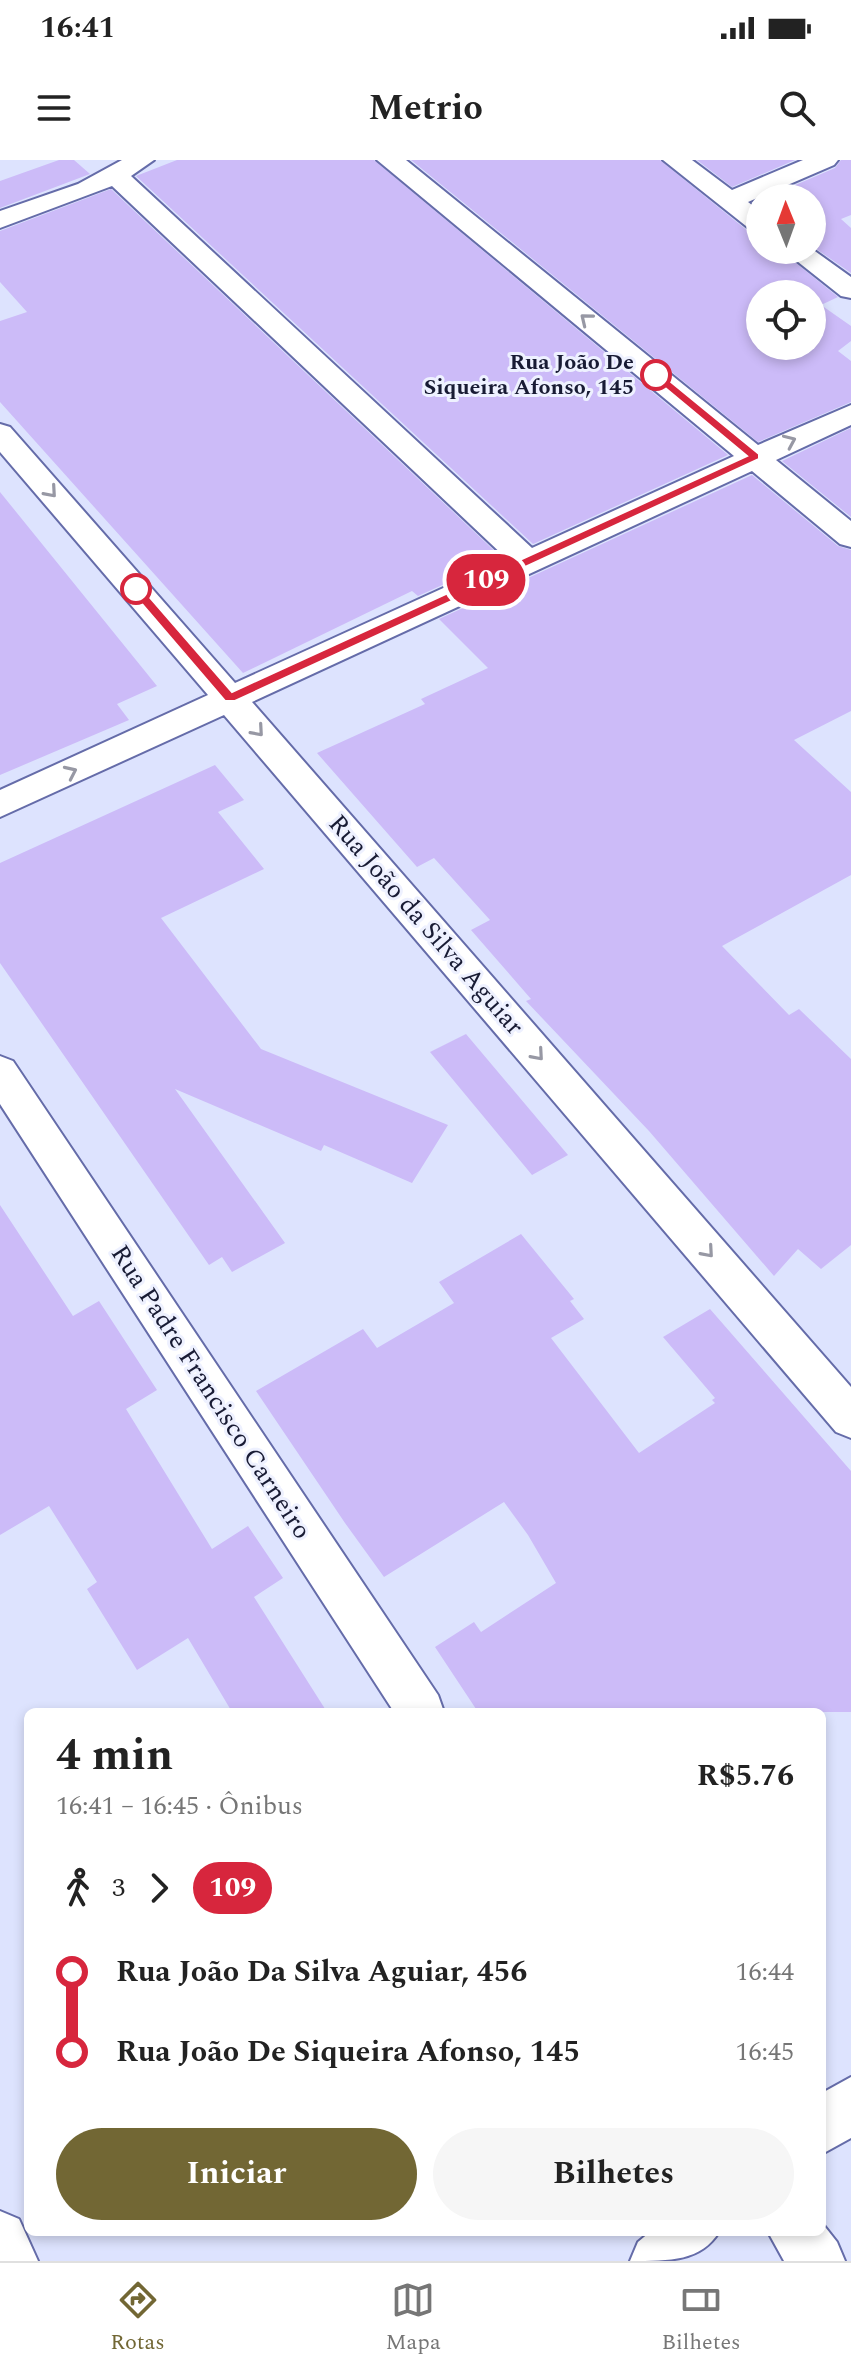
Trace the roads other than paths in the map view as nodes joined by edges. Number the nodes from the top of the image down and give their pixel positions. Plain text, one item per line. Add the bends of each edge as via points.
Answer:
1 (141, 160) edge
2 (390, 160) edge
3 (676, 160) edge
4 (825, 160) edge
5 (113, 173) junction
6 (729, 201) junction
7 (746, 214) edge
8 (0, 220) edge
9 (815, 264) edge
10 (851, 290) edge
11 (851, 414) edge
12 (0, 433) edge
13 (755, 456) junction
14 (851, 537) edge
15 (528, 561) junction
16 (230, 698) junction
17 (0, 804) edge
18 (0, 1072) edge
19 (851, 1418) edge
20 (418, 1708) edge
21 (851, 2103) edge
22 (826, 2125) edge
23 (687, 2236) edge
24 (798, 2236) edge
25 (0, 2238) edge
26 (11, 2261) edge
27 (657, 2261) edge
28 (818, 2261) edge

1 - 5 street
13 -> 2 street
3 - 6 street
4 - 6 street
5 - 8 street via 87,189
5 - 15 street
6 - 7 street
9 - 10 street
13 -> 11 street
12 -> 16 street, Rua João da Silva Aguiar
13 - 14 street
13 - 15 street
15 - 16 street
17 -> 16 street
16 -> 19 street, Rua João da Silva Aguiar
18 - 20 street, Rua Padre Francisco Carneiro
21 - 22 street
23 - 27 street
24 - 28 street
25 - 26 street

